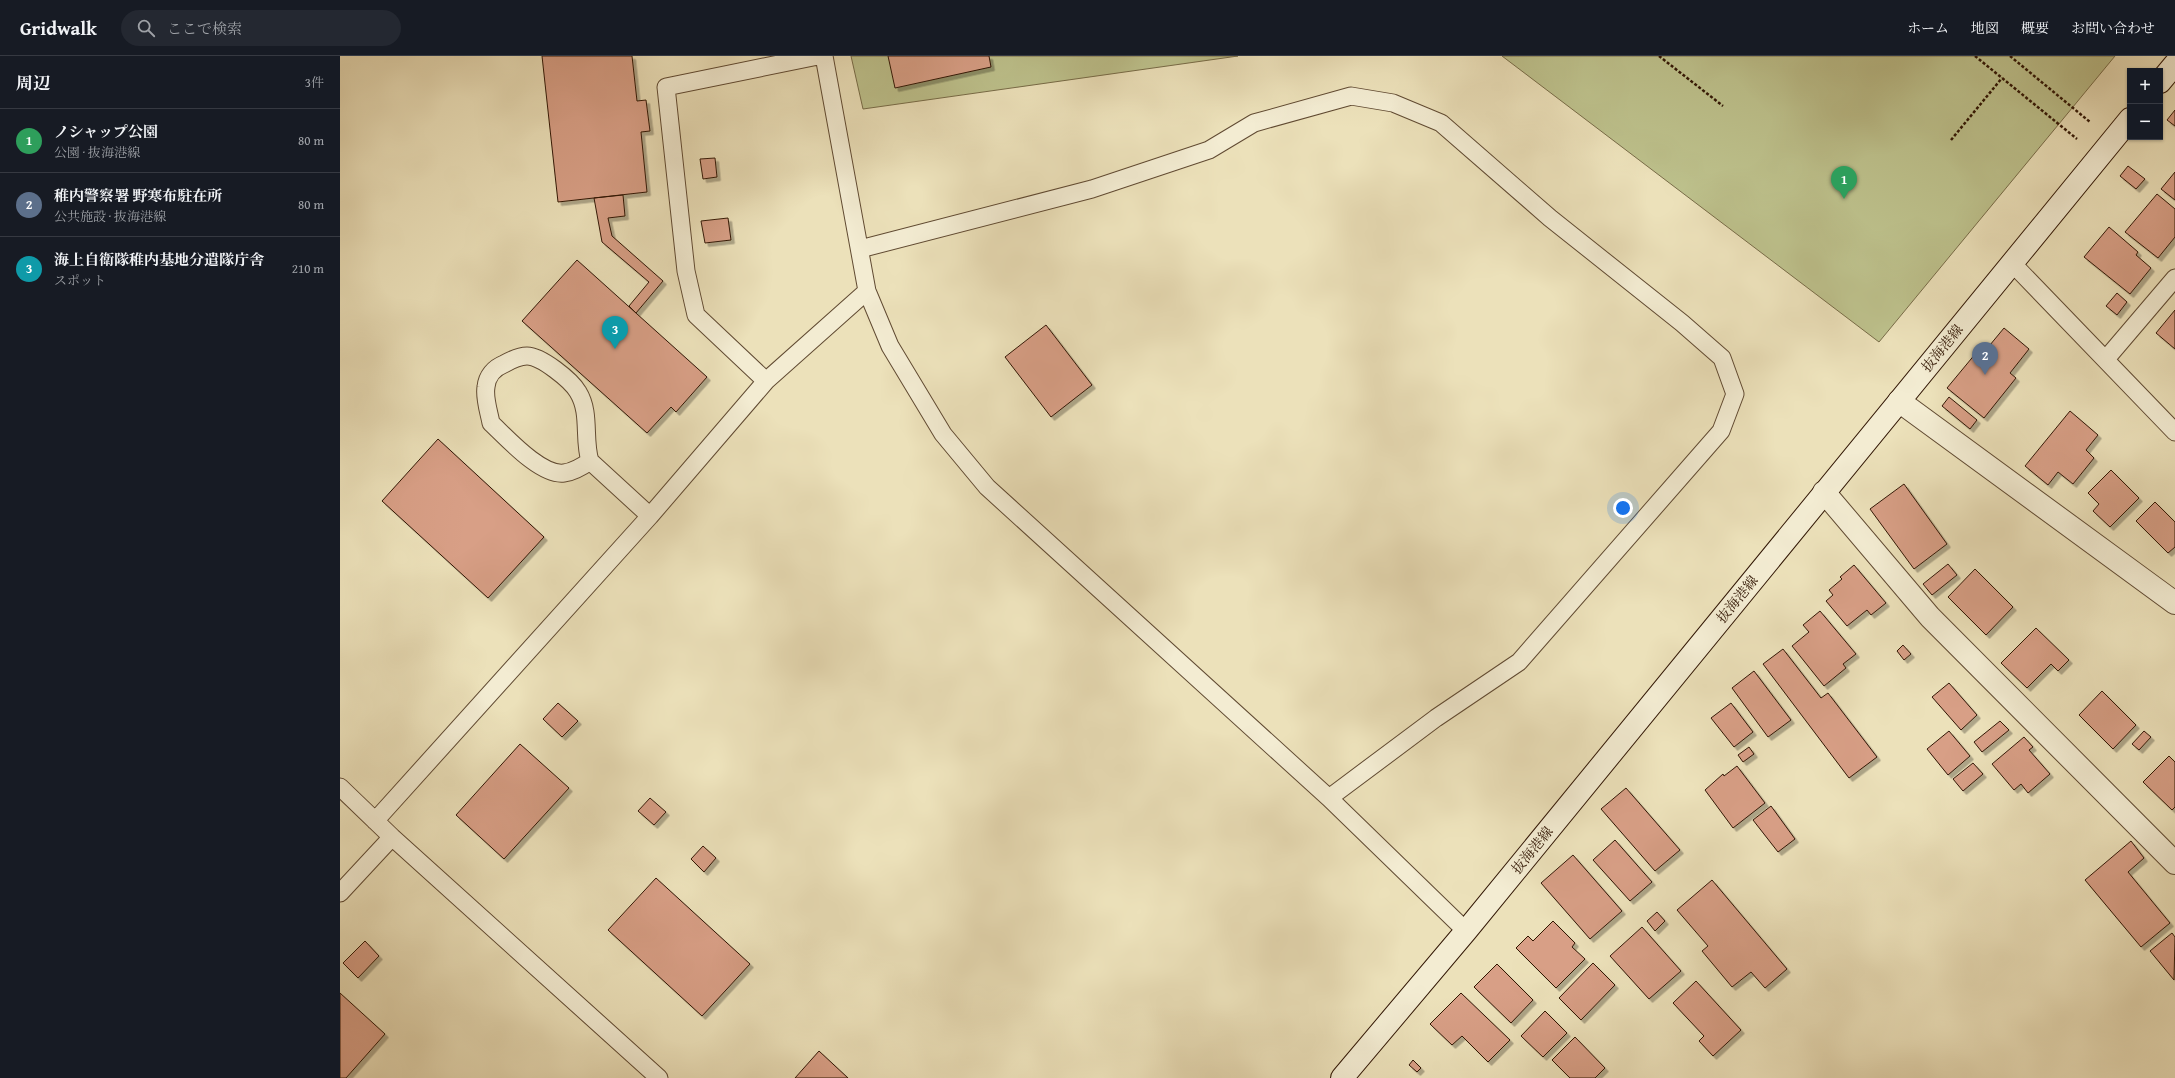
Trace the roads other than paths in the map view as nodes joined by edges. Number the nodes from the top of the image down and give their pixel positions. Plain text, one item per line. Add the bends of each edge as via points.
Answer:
1 (818, 56) edge
2 (824, 56) edge
3 (2175, 64) edge
4 (2163, 78) edge
5 (2127, 122) edge
6 (860, 249) junction
7 (2012, 263) junction
8 (2175, 278) edge
9 (867, 291) junction
10 (2106, 359) junction
11 (766, 381) junction
12 (1899, 401) junction
13 (2175, 432) edge
14 (590, 461) junction
15 (1824, 492) junction
16 (650, 516) junction
17 (2175, 603) edge
18 (340, 787) edge
19 (1329, 798) junction
20 (375, 821) junction
21 (392, 837) junction
22 (2175, 863) edge
23 (340, 893) edge
24 (1466, 931) junction
25 (659, 1078) edge
26 (1342, 1078) edge

1 - 11 lane via 666,87 686,271 696,315
2 - 6 lane
3 - 4 main road
5 - 7 main road, 抜海港線
6 - 9 lane
6 - 19 lane via 1092,189 1209,150 1254,122 1351,96 1393,103 1441,123 1550,218 1722,358 1735,394 1721,431 1524,656
7 - 10 lane
7 - 12 main road, 抜海港線
8 - 10 lane
9 - 11 lane
9 - 19 lane via 890,346 943,434 988,488
10 - 13 lane
11 - 16 lane
12 - 15 main road, 抜海港線
12 - 17 main road
14 - 14 lane via 585,409 578,392 555,370 540,360 527,356 513,359 497,367 489,376 486,387 491,423 540,467 553,473 565,473
14 - 16 lane
15 - 22 main road via 1930,617
15 - 24 main road, 抜海港線
16 - 20 lane
18 - 20 lane
19 - 24 lane
20 - 21 lane
21 - 23 lane
21 - 25 lane
24 - 26 main road, 抜海港線

